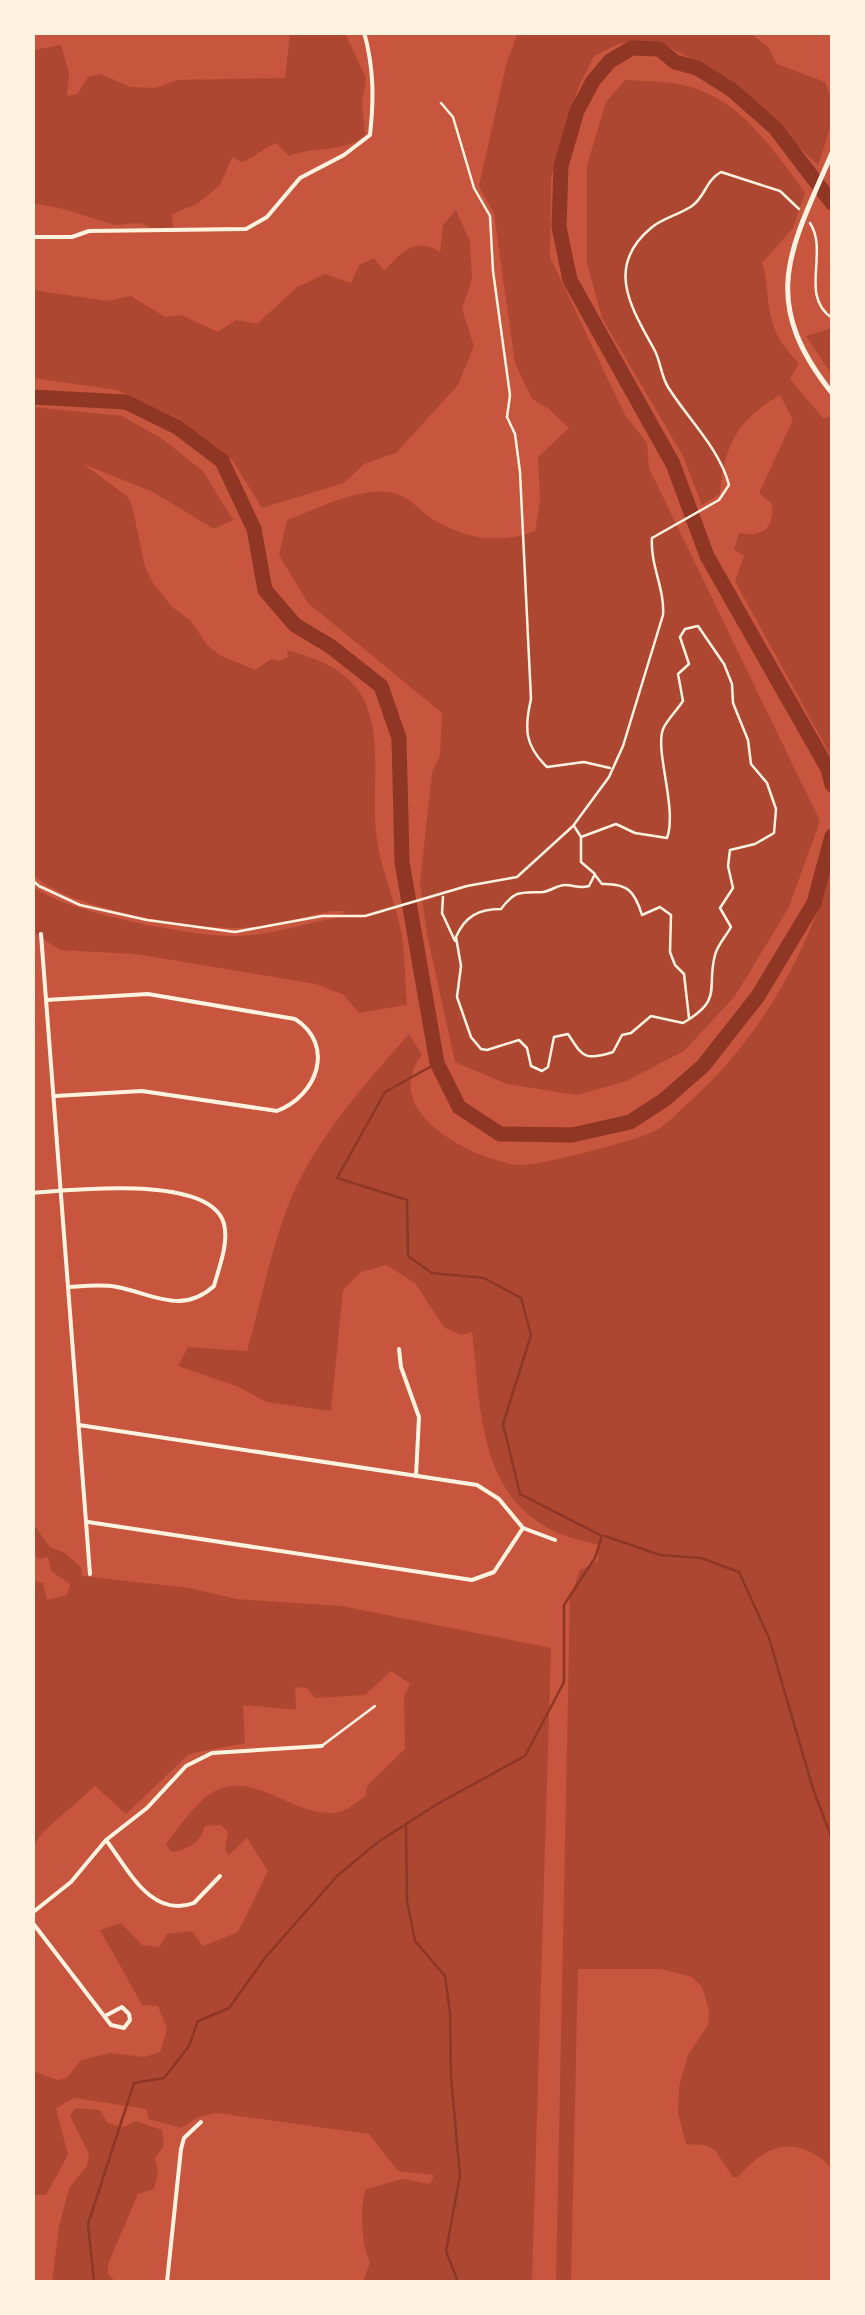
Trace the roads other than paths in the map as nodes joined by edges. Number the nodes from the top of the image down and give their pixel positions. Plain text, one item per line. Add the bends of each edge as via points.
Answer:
1 (364, 32) edge
2 (832, 153) edge
3 (32, 237) edge
4 (832, 393) edge
5 (41, 934) dead end
6 (46, 1000) junction
7 (54, 1096) junction
8 (62, 1191) junction
9 (32, 1193) edge
10 (68, 1288) junction
11 (399, 1349) dead end
12 (79, 1425) junction
13 (416, 1476) junction
14 (86, 1522) junction
15 (523, 1528) junction
16 (555, 1540) dead end
17 (90, 1574) dead end
18 (375, 1706) dead end
19 (322, 1746) joint
20 (106, 1840) junction
21 (220, 1876) dead end
22 (32, 1913) edge
23 (32, 1922) edge
24 (105, 2016) junction
25 (201, 2122) dead end
26 (167, 2282) edge

1 - 3 street via 372,62 370,135 300,178 267,217 246,229
2 - 4 street via 792,245 787,290 792,326
5 - 6 street
6 - 7 street
6 - 7 street via 148,994 295,1020 316,1040 317,1069 303,1094 277,1111 142,1091
7 - 8 street
8 - 9 street
8 - 10 street
8 - 10 street via 119,1187 197,1198 218,1210 226,1235 214,1286 193,1300 169,1302 96,1285
10 - 12 street
11 - 13 street via 419,1417
12 - 13 street
12 - 14 street
13 - 15 street via 489,1490
14 - 15 street via 472,1580 494,1572
14 - 17 street
15 - 16 street
18 - 19 lane
19 - 20 street via 196,1759
20 - 21 street via 149,1896 166,1906 194,1904
20 - 22 street via 71,1882
23 - 24 street
24 - 24 street via 117,2028 130,2020 122,2008
25 - 26 street via 181,2150

